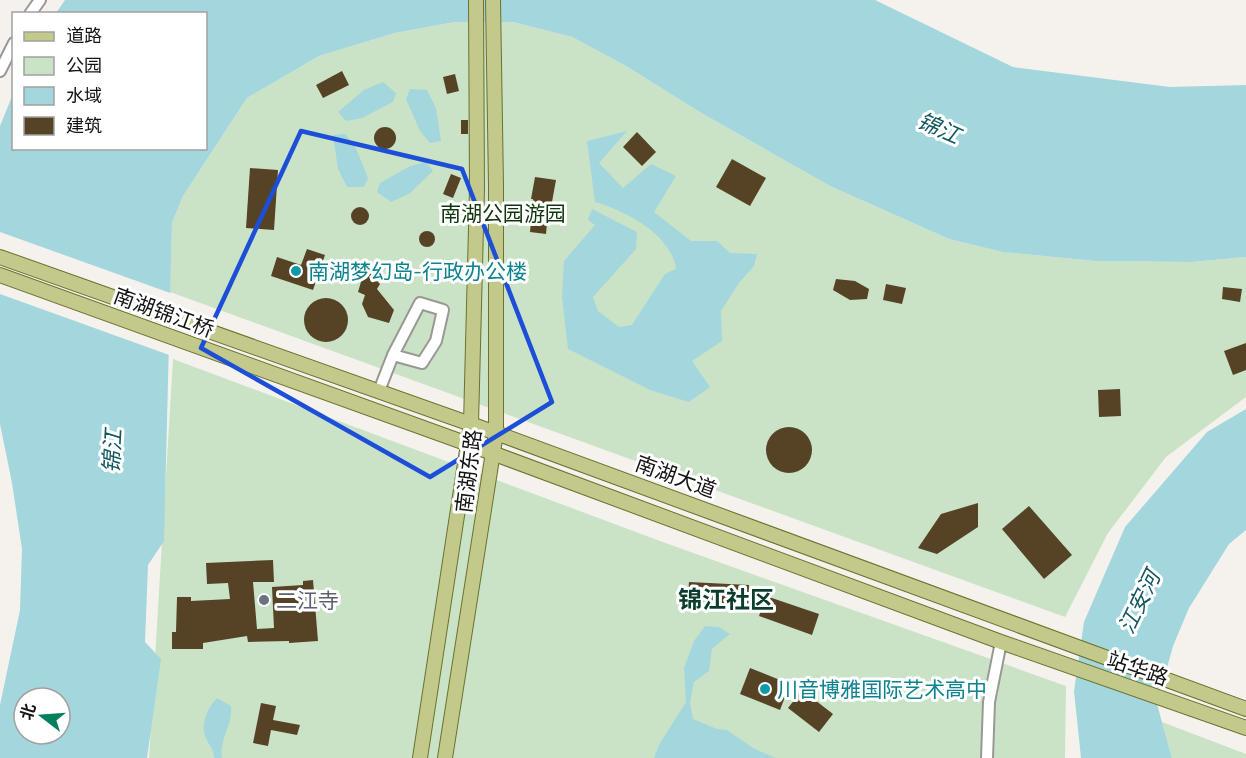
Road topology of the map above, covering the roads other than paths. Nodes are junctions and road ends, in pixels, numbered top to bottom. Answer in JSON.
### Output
{"nodes":[{"id":1,"x":476,"y":0,"type":"edge"},
{"id":2,"x":493,"y":0,"type":"edge"},
{"id":3,"x":12,"y":47,"type":"edge"},
{"id":4,"x":0,"y":71,"type":"edge"},
{"id":5,"x":0,"y":257,"type":"edge"},
{"id":6,"x":0,"y":275,"type":"edge"},
{"id":7,"x":393,"y":356,"type":"junction"},
{"id":8,"x":314,"y":367,"type":"joint"},
{"id":9,"x":313,"y":388,"type":"joint"},
{"id":10,"x":379,"y":391,"type":"junction"},
{"id":11,"x":471,"y":424,"type":"junction"},
{"id":12,"x":496,"y":433,"type":"junction"},
{"id":13,"x":468,"y":444,"type":"junction"},
{"id":14,"x":494,"y":453,"type":"junction"},
{"id":15,"x":1023,"y":627,"type":"joint"},
{"id":16,"x":1001,"y":642,"type":"junction"},
{"id":17,"x":1016,"y":647,"type":"joint"},
{"id":18,"x":1246,"y":709,"type":"edge"},
{"id":19,"x":1246,"y":728,"type":"edge"},
{"id":20,"x":420,"y":758,"type":"edge"},
{"id":21,"x":445,"y":758,"type":"edge"},
{"id":22,"x":987,"y":758,"type":"edge"}],
"edges":[{"from":1,"to":11,"type":"main road","name":"南湖东路"},
{"from":2,"to":12,"type":"main road","name":"南湖东路"},
{"from":3,"to":4,"type":"street"},
{"from":5,"to":8,"type":"main road","name":"南湖锦江桥"},
{"from":6,"to":9,"type":"main road","name":"南湖锦江桥"},
{"from":7,"to":7,"type":"street"},
{"from":7,"to":10,"type":"street"},
{"from":8,"to":10,"type":"main road","name":"南湖大道"},
{"from":9,"to":13,"type":"main road","name":"南湖大道"},
{"from":10,"to":11,"type":"main road","name":"南湖大道"},
{"from":11,"to":12,"type":"main road","name":"南湖大道"},
{"from":11,"to":13,"type":"main road","name":"南湖东路"},
{"from":12,"to":14,"type":"main road","name":"南湖东路"},
{"from":12,"to":15,"type":"main road","name":"南湖大道"},
{"from":13,"to":14,"type":"main road","name":"南湖大道"},
{"from":13,"to":20,"type":"main road","name":"南湖东路"},
{"from":14,"to":16,"type":"main road","name":"南湖大道"},
{"from":14,"to":21,"type":"main road","name":"南湖东路"},
{"from":15,"to":18,"type":"main road","name":"站华路"},
{"from":16,"to":17,"type":"main road","name":"南湖大道"},
{"from":16,"to":22,"type":"street"},
{"from":17,"to":19,"type":"main road","name":"站华路"}]}
